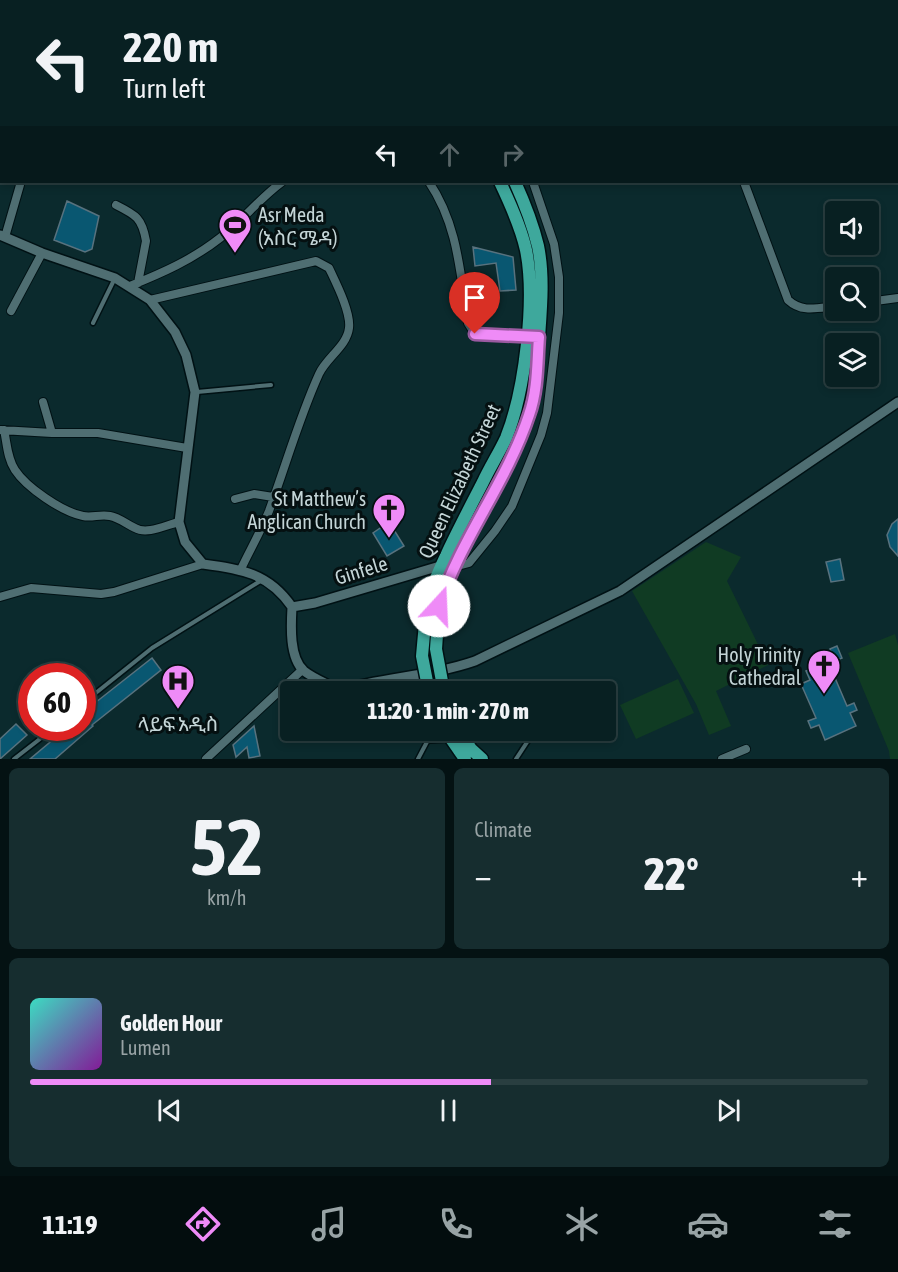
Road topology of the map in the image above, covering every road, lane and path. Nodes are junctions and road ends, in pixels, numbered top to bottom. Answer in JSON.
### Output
{"nodes":[{"id":1,"x":278,"y":183,"type":"edge"},
{"id":2,"x":430,"y":183,"type":"edge"},
{"id":3,"x":500,"y":183,"type":"edge"},
{"id":4,"x":515,"y":183,"type":"edge"},
{"id":5,"x":533,"y":183,"type":"edge"},
{"id":6,"x":744,"y":183,"type":"edge"},
{"id":7,"x":20,"y":185,"type":"dead end"},
{"id":8,"x":116,"y":205,"type":"dead end"},
{"id":9,"x":3,"y":236,"type":"edge"},
{"id":10,"x":42,"y":253,"type":"junction"},
{"id":11,"x":115,"y":278,"type":"junction"},
{"id":12,"x":134,"y":285,"type":"junction"},
{"id":13,"x":898,"y":298,"type":"edge"},
{"id":14,"x":150,"y":300,"type":"junction"},
{"id":15,"x":879,"y":301,"type":"edge"},
{"id":16,"x":825,"y":307,"type":"edge"},
{"id":17,"x":11,"y":311,"type":"dead end"},
{"id":18,"x":93,"y":323,"type":"dead end"},
{"id":19,"x":533,"y":337,"type":"junction"},
{"id":20,"x":271,"y":385,"type":"dead end"},
{"id":21,"x":195,"y":392,"type":"junction"},
{"id":22,"x":43,"y":402,"type":"dead end"},
{"id":23,"x":898,"y":402,"type":"edge"},
{"id":24,"x":2,"y":430,"type":"edge"},
{"id":25,"x":52,"y":433,"type":"junction"},
{"id":26,"x":187,"y":448,"type":"junction"},
{"id":27,"x":273,"y":497,"type":"junction"},
{"id":28,"x":235,"y":499,"type":"dead end"},
{"id":29,"x":179,"y":522,"type":"junction"},
{"id":30,"x":203,"y":564,"type":"junction"},
{"id":31,"x":440,"y":566,"type":"junction"},
{"id":32,"x":453,"y":567,"type":"junction"},
{"id":33,"x":242,"y":569,"type":"junction"},
{"id":34,"x":262,"y":579,"type":"junction"},
{"id":35,"x":0,"y":597,"type":"edge"},
{"id":36,"x":433,"y":603,"type":"junction"},
{"id":37,"x":292,"y":607,"type":"junction"},
{"id":38,"x":302,"y":670,"type":"junction"},
{"id":39,"x":322,"y":681,"type":"edge"},
{"id":40,"x":376,"y":681,"type":"edge"},
{"id":41,"x":427,"y":681,"type":"edge"},
{"id":42,"x":442,"y":681,"type":"edge"},
{"id":43,"x":96,"y":693,"type":"edge"},
{"id":44,"x":37,"y":741,"type":"edge"},
{"id":45,"x":427,"y":741,"type":"edge"},
{"id":46,"x":455,"y":741,"type":"edge"},
{"id":47,"x":461,"y":741,"type":"edge"},
{"id":48,"x":528,"y":741,"type":"edge"},
{"id":49,"x":746,"y":749,"type":"dead end"},
{"id":50,"x":14,"y":759,"type":"edge"},
{"id":51,"x":206,"y":759,"type":"edge"},
{"id":52,"x":418,"y":759,"type":"edge"},
{"id":53,"x":465,"y":759,"type":"edge"},
{"id":54,"x":482,"y":759,"type":"edge"},
{"id":55,"x":516,"y":759,"type":"edge"},
{"id":56,"x":722,"y":759,"type":"edge"}],
"edges":[{"from":1,"to":12,"type":"street"},
{"from":2,"to":19,"type":"street"},
{"from":3,"to":19,"type":"main road","name":"Queen Elizabeth Street"},
{"from":4,"to":19,"type":"main road","name":"Queen Elizabeth Street"},
{"from":5,"to":32,"type":"street"},
{"from":6,"to":16,"type":"street"},
{"from":7,"to":9,"type":"street"},
{"from":8,"to":12,"type":"street"},
{"from":9,"to":10,"type":"street"},
{"from":10,"to":11,"type":"street"},
{"from":10,"to":17,"type":"street"},
{"from":11,"to":12,"type":"street"},
{"from":11,"to":18,"type":"lane"},
{"from":12,"to":14,"type":"street"},
{"from":13,"to":15,"type":"street"},
{"from":14,"to":21,"type":"street"},
{"from":14,"to":27,"type":"street"},
{"from":19,"to":31,"type":"main road","name":"Queen Elizabeth Street"},
{"from":19,"to":32,"type":"main road","name":"Queen Elizabeth Street"},
{"from":20,"to":21,"type":"lane"},
{"from":21,"to":26,"type":"street"},
{"from":22,"to":25,"type":"street"},
{"from":23,"to":40,"type":"street"},
{"from":24,"to":25,"type":"street"},
{"from":24,"to":29,"type":"street"},
{"from":25,"to":26,"type":"street"},
{"from":26,"to":29,"type":"street"},
{"from":27,"to":28,"type":"street"},
{"from":27,"to":33,"type":"street"},
{"from":29,"to":30,"type":"street"},
{"from":30,"to":33,"type":"street"},
{"from":30,"to":35,"type":"street"},
{"from":31,"to":32,"type":"street"},
{"from":31,"to":36,"type":"main road","name":"Queen Elizabeth Street"},
{"from":31,"to":37,"type":"street","name":"Ginfele"},
{"from":32,"to":36,"type":"main road","name":"Queen Elizabeth Street"},
{"from":33,"to":34,"type":"street"},
{"from":34,"to":37,"type":"street"},
{"from":34,"to":43,"type":"lane"},
{"from":36,"to":41,"type":"main road","name":"Queen Elizabeth Street","bridge":true},
{"from":36,"to":42,"type":"main road","name":"Queen Elizabeth Street","bridge":true},
{"from":37,"to":38,"type":"street"},
{"from":38,"to":39,"type":"street"},
{"from":38,"to":51,"type":"street"},
{"from":44,"to":50,"type":"lane"},
{"from":45,"to":52,"type":"lane"},
{"from":46,"to":53,"type":"main road"},
{"from":47,"to":54,"type":"main road"},
{"from":48,"to":55,"type":"lane"},
{"from":49,"to":56,"type":"street"}]}
